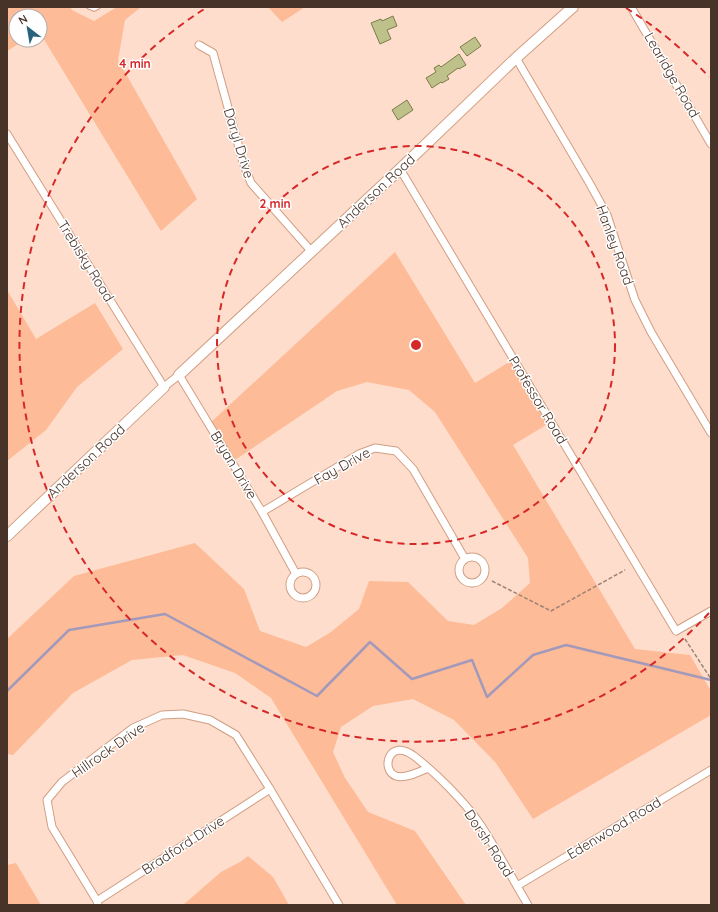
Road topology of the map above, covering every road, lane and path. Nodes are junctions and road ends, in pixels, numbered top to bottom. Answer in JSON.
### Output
{"nodes":[{"id":1,"x":89,"y":7,"type":"edge"},
{"id":2,"x":98,"y":7,"type":"edge"},
{"id":3,"x":573,"y":7,"type":"edge"},
{"id":4,"x":631,"y":7,"type":"edge"},
{"id":5,"x":200,"y":44,"type":"dead end"},
{"id":6,"x":516,"y":58,"type":"junction"},
{"id":7,"x":7,"y":134,"type":"edge"},
{"id":8,"x":711,"y":144,"type":"edge"},
{"id":9,"x":400,"y":169,"type":"junction"},
{"id":10,"x":312,"y":252,"type":"junction"},
{"id":11,"x":179,"y":375,"type":"junction"},
{"id":12,"x":164,"y":387,"type":"junction"},
{"id":13,"x":711,"y":433,"type":"edge"},
{"id":14,"x":262,"y":512,"type":"junction"},
{"id":15,"x":7,"y":536,"type":"edge"},
{"id":16,"x":465,"y":559,"type":"dead end"},
{"id":17,"x":625,"y":570,"type":"dead end"},
{"id":18,"x":296,"y":574,"type":"dead end"},
{"id":19,"x":492,"y":581,"type":"dead end"},
{"id":20,"x":711,"y":611,"type":"edge"},
{"id":21,"x":685,"y":639,"type":"dead end"},
{"id":22,"x":711,"y":679,"type":"edge"},
{"id":23,"x":428,"y":768,"type":"junction"},
{"id":24,"x":711,"y":770,"type":"edge"},
{"id":25,"x":270,"y":789,"type":"junction"},
{"id":26,"x":517,"y":886,"type":"junction"},
{"id":27,"x":98,"y":903,"type":"edge"},
{"id":28,"x":339,"y":905,"type":"edge"},
{"id":29,"x":528,"y":905,"type":"edge"}],
"edges":[{"from":1,"to":2,"type":"lane"},
{"from":3,"to":6,"type":"street","name":"Anderson Road"},
{"from":4,"to":8,"type":"street","name":"Learidge Road"},
{"from":5,"to":10,"type":"street","name":"Daryl Drive"},
{"from":6,"to":9,"type":"street","name":"Anderson Road"},
{"from":6,"to":13,"type":"street","name":"Hanley Road"},
{"from":7,"to":12,"type":"street","name":"Trebisky Road"},
{"from":9,"to":10,"type":"street","name":"Anderson Road"},
{"from":9,"to":20,"type":"street","name":"Professor Road"},
{"from":10,"to":11,"type":"street","name":"Anderson Road"},
{"from":11,"to":12,"type":"street"},
{"from":11,"to":14,"type":"street","name":"Bryan Drive"},
{"from":12,"to":15,"type":"street","name":"Anderson Road"},
{"from":14,"to":16,"type":"street","name":"Fay Drive"},
{"from":14,"to":18,"type":"street","name":"Bryan Drive"},
{"from":17,"to":19,"type":"path"},
{"from":21,"to":22,"type":"path"},
{"from":23,"to":23,"type":"street","name":"Dorsh Road"},
{"from":23,"to":26,"type":"street","name":"Dorsh Road"},
{"from":24,"to":26,"type":"street","name":"Edenwood Road"},
{"from":25,"to":27,"type":"street","name":"Bradford Drive"},
{"from":25,"to":27,"type":"street","name":"Hillrock Drive"},
{"from":25,"to":28,"type":"street","name":"Hillrock Drive"},
{"from":26,"to":29,"type":"street","name":"Dorsh Road"}]}
